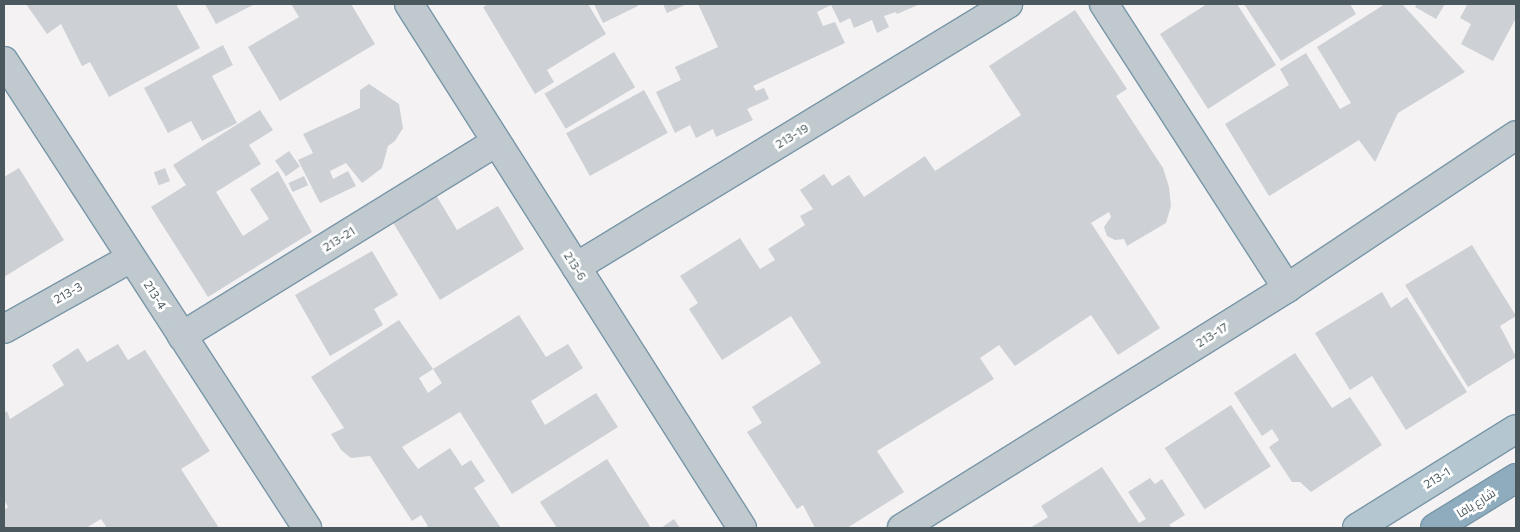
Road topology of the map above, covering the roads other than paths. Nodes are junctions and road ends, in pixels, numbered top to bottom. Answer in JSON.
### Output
{"nodes":[{"id":1,"x":409,"y":4,"type":"edge"},
{"id":2,"x":1008,"y":4,"type":"edge"},
{"id":3,"x":1104,"y":4,"type":"edge"},
{"id":4,"x":4,"y":61,"type":"edge"},
{"id":5,"x":1516,"y":135,"type":"edge"},
{"id":6,"x":496,"y":142,"type":"junction"},
{"id":7,"x":132,"y":258,"type":"junction"},
{"id":8,"x":576,"y":267,"type":"junction"},
{"id":9,"x":1287,"y":288,"type":"junction"},
{"id":10,"x":4,"y":328,"type":"edge"},
{"id":11,"x":182,"y":336,"type":"junction"},
{"id":12,"x":1516,"y":429,"type":"edge"},
{"id":13,"x":1516,"y":478,"type":"edge"},
{"id":14,"x":307,"y":528,"type":"edge"},
{"id":15,"x":742,"y":528,"type":"edge"},
{"id":16,"x":902,"y":528,"type":"edge"},
{"id":17,"x":1357,"y":528,"type":"edge"},
{"id":18,"x":1435,"y":528,"type":"edge"}],
"edges":[{"from":1,"to":6,"type":"street","name":"213-6"},
{"from":2,"to":8,"type":"street","name":"213-19"},
{"from":3,"to":9,"type":"street"},
{"from":4,"to":7,"type":"street","name":"213-4"},
{"from":5,"to":9,"type":"street","name":"213-17"},
{"from":6,"to":8,"type":"street","name":"213-6"},
{"from":6,"to":11,"type":"street","name":"213-21"},
{"from":7,"to":10,"type":"street","name":"213-3"},
{"from":7,"to":11,"type":"street","name":"213-4"},
{"from":8,"to":15,"type":"street","name":"213-6"},
{"from":9,"to":16,"type":"street","name":"213-17"},
{"from":11,"to":14,"type":"street","name":"213-4"},
{"from":12,"to":17,"type":"main road","name":"213-1"},
{"from":13,"to":18,"type":"highway","name":"شارع يافا"}]}
